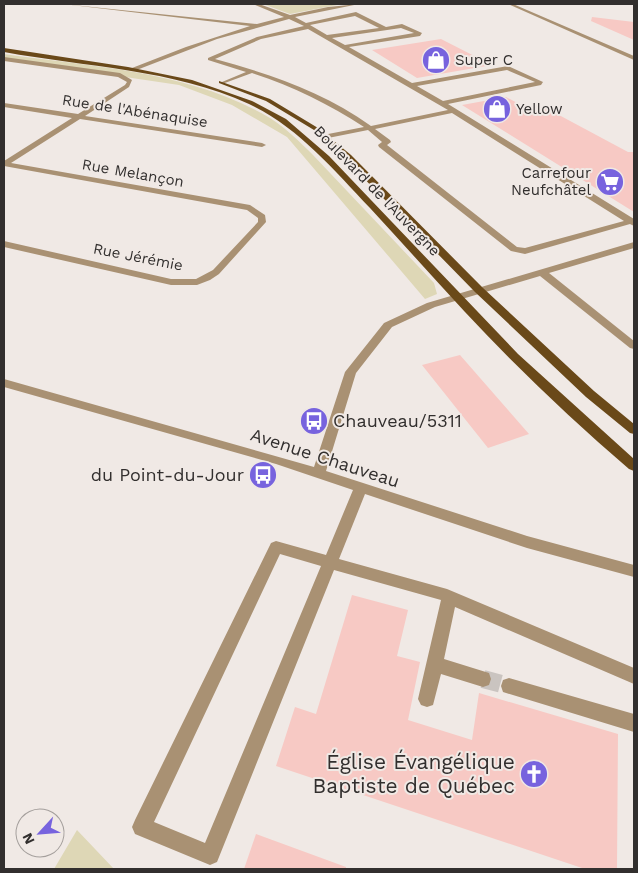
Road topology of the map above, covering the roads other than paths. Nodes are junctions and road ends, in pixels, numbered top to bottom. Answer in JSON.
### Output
{"nodes":[{"id":1,"x":65,"y":4,"type":"edge"},
{"id":2,"x":255,"y":4,"type":"edge"},
{"id":3,"x":357,"y":4,"type":"edge"},
{"id":4,"x":510,"y":4,"type":"edge"},
{"id":5,"x":291,"y":17,"type":"junction"},
{"id":6,"x":260,"y":26,"type":"junction"},
{"id":7,"x":307,"y":26,"type":"junction"},
{"id":8,"x":253,"y":28,"type":"junction"},
{"id":9,"x":384,"y":29,"type":"junction"},
{"id":10,"x":325,"y":37,"type":"junction"},
{"id":11,"x":401,"y":38,"type":"junction"},
{"id":12,"x":4,"y":45,"type":"edge"},
{"id":13,"x":342,"y":47,"type":"junction"},
{"id":14,"x":4,"y":50,"type":"edge"},
{"id":15,"x":107,"y":58,"type":"dead end"},
{"id":16,"x":634,"y":58,"type":"edge"},
{"id":17,"x":4,"y":59,"type":"edge"},
{"id":18,"x":158,"y":66,"type":"junction"},
{"id":19,"x":147,"y":67,"type":"junction"},
{"id":20,"x":252,"y":71,"type":"junction"},
{"id":21,"x":224,"y":83,"type":"junction"},
{"id":22,"x":410,"y":85,"type":"junction"},
{"id":23,"x":442,"y":103,"type":"junction"},
{"id":24,"x":4,"y":105,"type":"edge"},
{"id":25,"x":454,"y":110,"type":"junction"},
{"id":26,"x":78,"y":116,"type":"junction"},
{"id":27,"x":372,"y":128,"type":"junction"},
{"id":28,"x":326,"y":137,"type":"junction"},
{"id":29,"x":262,"y":145,"type":"dead end"},
{"id":30,"x":4,"y":164,"type":"edge"},
{"id":31,"x":258,"y":212,"type":"joint"},
{"id":32,"x":633,"y":222,"type":"edge"},
{"id":33,"x":4,"y":244,"type":"edge"},
{"id":34,"x":634,"y":245,"type":"edge"},
{"id":35,"x":542,"y":272,"type":"junction"},
{"id":36,"x":479,"y":290,"type":"junction"},
{"id":37,"x":457,"y":297,"type":"junction"},
{"id":38,"x":634,"y":346,"type":"edge"},
{"id":39,"x":4,"y":383,"type":"edge"},
{"id":40,"x":634,"y":430,"type":"edge"},
{"id":41,"x":634,"y":466,"type":"edge"},
{"id":42,"x":318,"y":474,"type":"junction"},
{"id":43,"x":360,"y":489,"type":"junction"},
{"id":44,"x":329,"y":562,"type":"junction"},
{"id":45,"x":634,"y":571,"type":"edge"},
{"id":46,"x":449,"y":597,"type":"junction"},
{"id":47,"x":434,"y":664,"type":"junction"},
{"id":48,"x":634,"y":676,"type":"edge"},
{"id":49,"x":483,"y":679,"type":"tunnel mouth"},
{"id":50,"x":509,"y":686,"type":"tunnel mouth"},
{"id":51,"x":427,"y":699,"type":"dead end"},
{"id":52,"x":634,"y":723,"type":"edge"}],
"edges":[{"from":1,"to":6,"type":"street"},
{"from":2,"to":5,"type":"street"},
{"from":3,"to":5,"type":"street"},
{"from":4,"to":16,"type":"street"},
{"from":5,"to":6,"type":"street"},
{"from":5,"to":7,"type":"street"},
{"from":6,"to":8,"type":"street"},
{"from":7,"to":9,"type":"street"},
{"from":7,"to":10,"type":"street"},
{"from":7,"to":20,"type":"street"},
{"from":8,"to":18,"type":"street"},
{"from":8,"to":19,"type":"street"},
{"from":9,"to":10,"type":"street"},
{"from":9,"to":11,"type":"street"},
{"from":9,"to":11,"type":"street"},
{"from":10,"to":13,"type":"street"},
{"from":11,"to":13,"type":"street"},
{"from":12,"to":15,"type":"main road"},
{"from":13,"to":22,"type":"street"},
{"from":14,"to":19,"type":"main road","name":"Boulevard de l'Auvergne"},
{"from":17,"to":26,"type":"street"},
{"from":18,"to":19,"type":"street"},
{"from":18,"to":21,"type":"main road","name":"Boulevard de l'Auvergne"},
{"from":19,"to":37,"type":"main road","name":"Boulevard de l'Auvergne"},
{"from":20,"to":21,"type":"street"},
{"from":20,"to":27,"type":"street"},
{"from":21,"to":28,"type":"main road","name":"Boulevard de l'Auvergne"},
{"from":22,"to":23,"type":"street"},
{"from":22,"to":23,"type":"street"},
{"from":23,"to":25,"type":"street"},
{"from":24,"to":26,"type":"street","name":"Rue de l'Abénaquise"},
{"from":25,"to":27,"type":"street"},
{"from":25,"to":32,"type":"street"},
{"from":26,"to":29,"type":"street","name":"Rue de l'Abénaquise"},
{"from":26,"to":30,"type":"street"},
{"from":27,"to":28,"type":"street"},
{"from":27,"to":32,"type":"street"},
{"from":28,"to":36,"type":"main road","name":"Boulevard de l'Auvergne"},
{"from":30,"to":31,"type":"street","name":"Rue Melançon"},
{"from":31,"to":33,"type":"street","name":"Rue Jérémie"},
{"from":34,"to":35,"type":"street"},
{"from":35,"to":36,"type":"street"},
{"from":35,"to":38,"type":"street"},
{"from":36,"to":37,"type":"street"},
{"from":36,"to":40,"type":"main road","name":"Boulevard de l'Auvergne"},
{"from":37,"to":41,"type":"main road","name":"Boulevard de l'Auvergne"},
{"from":37,"to":42,"type":"street"},
{"from":39,"to":42,"type":"street","name":"Avenue Chauveau"},
{"from":42,"to":43,"type":"street","name":"Avenue Chauveau"},
{"from":43,"to":44,"type":"street"},
{"from":43,"to":45,"type":"street","name":"Avenue Chauveau"},
{"from":44,"to":44,"type":"street"},
{"from":44,"to":46,"type":"street"},
{"from":46,"to":47,"type":"street"},
{"from":46,"to":48,"type":"street"},
{"from":47,"to":49,"type":"street"},
{"from":47,"to":51,"type":"street"},
{"from":50,"to":52,"type":"street"}]}
